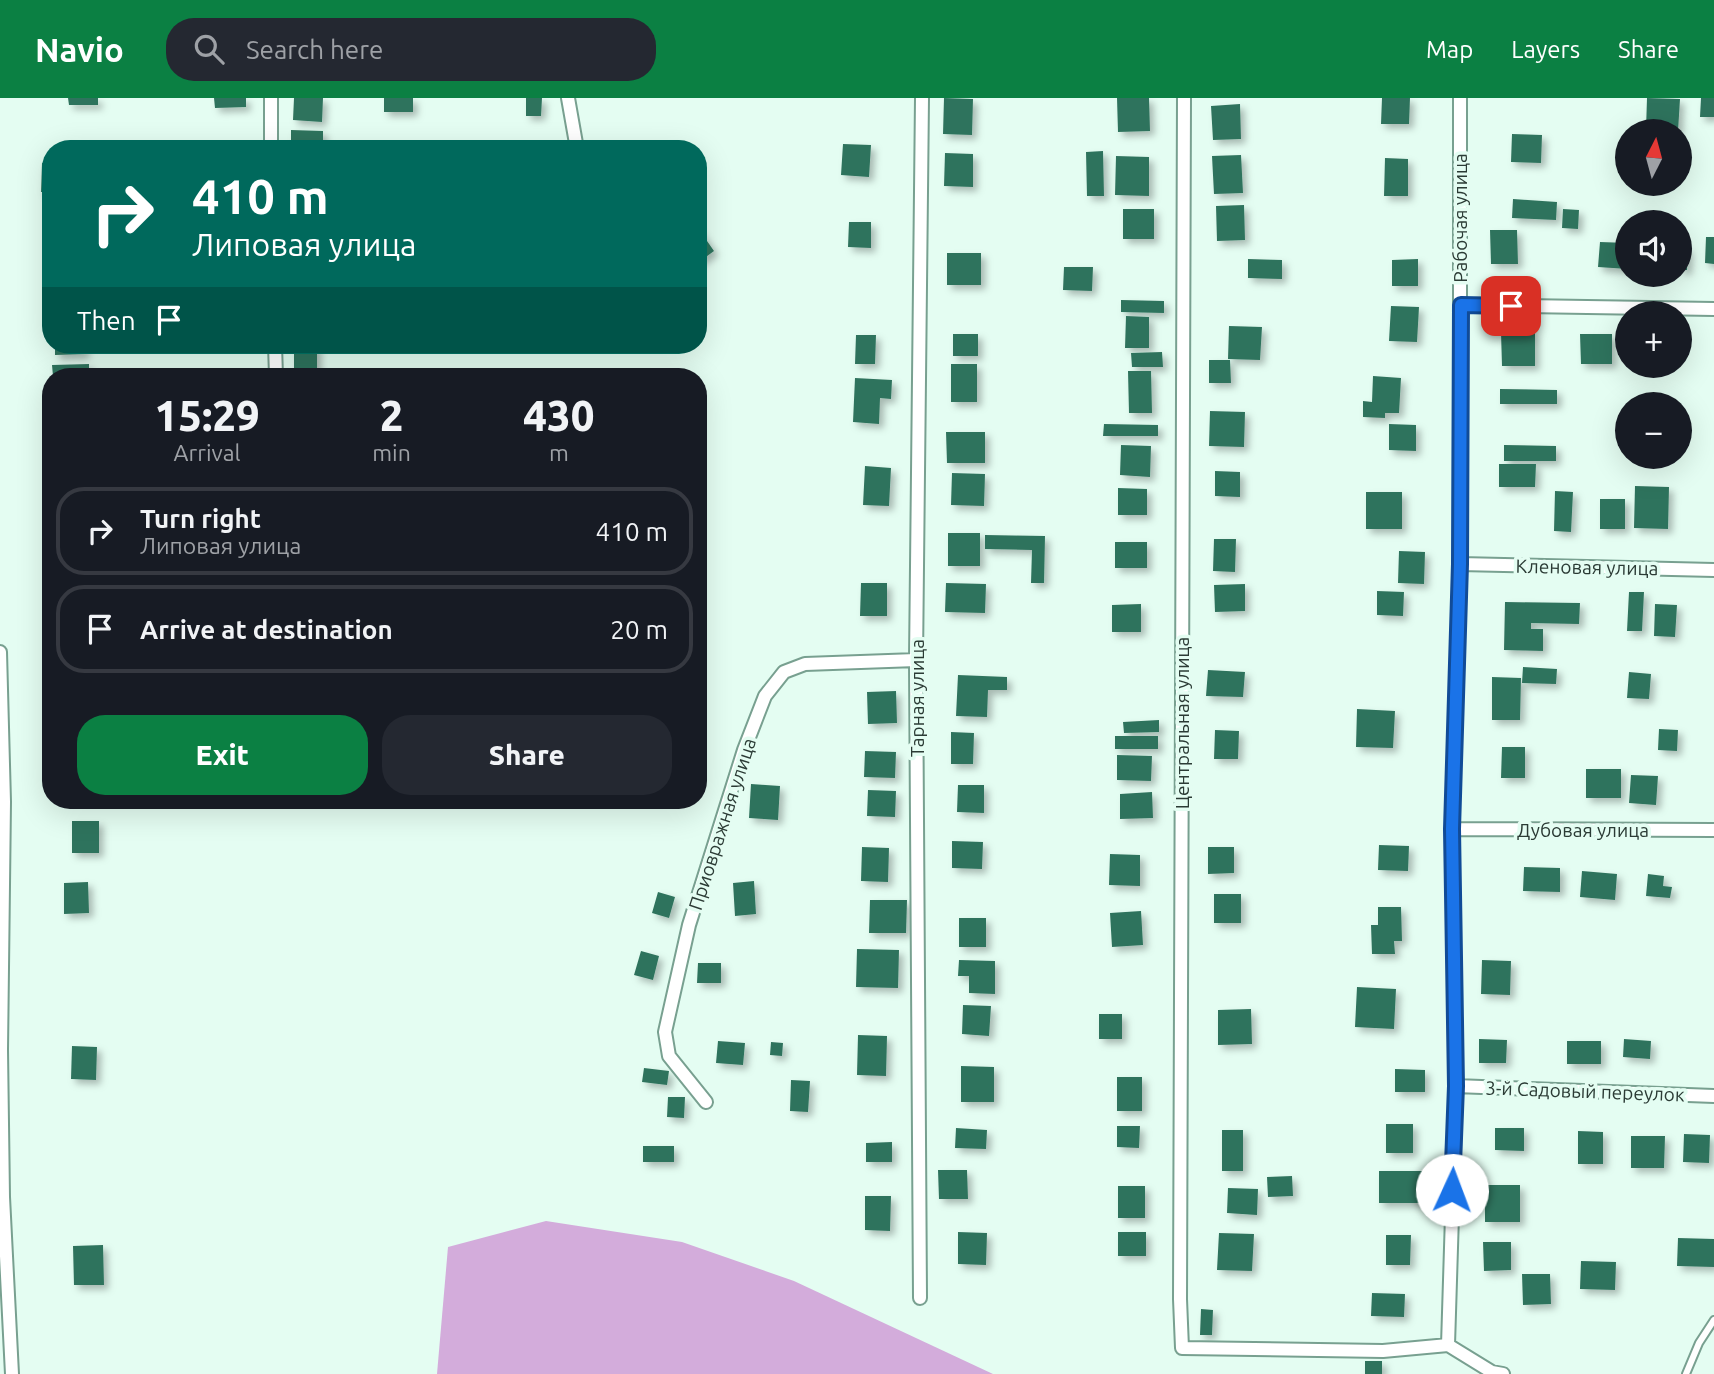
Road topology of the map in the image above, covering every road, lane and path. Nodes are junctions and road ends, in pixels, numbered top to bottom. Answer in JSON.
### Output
{"nodes":[{"id":1,"x":271,"y":98,"type":"edge"},
{"id":2,"x":568,"y":98,"type":"edge"},
{"id":3,"x":922,"y":98,"type":"edge"},
{"id":4,"x":1184,"y":98,"type":"edge"},
{"id":5,"x":1460,"y":98,"type":"edge"},
{"id":6,"x":271,"y":140,"type":"edge"},
{"id":7,"x":575,"y":140,"type":"edge"},
{"id":8,"x":1461,"y":305,"type":"junction"},
{"id":9,"x":1714,"y":309,"type":"edge"},
{"id":10,"x":1460,"y":564,"type":"junction"},
{"id":11,"x":1714,"y":570,"type":"edge"},
{"id":12,"x":0,"y":652,"type":"edge"},
{"id":13,"x":916,"y":660,"type":"junction"},
{"id":14,"x":2,"y":802,"type":"edge"},
{"id":15,"x":1452,"y":829,"type":"junction"},
{"id":16,"x":1714,"y":830,"type":"edge"},
{"id":17,"x":1,"y":1050,"type":"edge"},
{"id":18,"x":1456,"y":1086,"type":"junction"},
{"id":19,"x":1714,"y":1096,"type":"edge"},
{"id":20,"x":706,"y":1102,"type":"dead end"},
{"id":21,"x":2,"y":1197,"type":"edge"},
{"id":22,"x":920,"y":1298,"type":"dead end"},
{"id":23,"x":1714,"y":1321,"type":"edge"},
{"id":24,"x":1448,"y":1345,"type":"junction"},
{"id":25,"x":12,"y":1374,"type":"edge"},
{"id":26,"x":1503,"y":1374,"type":"edge"},
{"id":27,"x":1686,"y":1374,"type":"edge"}],
"edges":[{"from":1,"to":6,"type":"street"},
{"from":2,"to":7,"type":"street"},
{"from":3,"to":13,"type":"street","name":"Тарная улица"},
{"from":4,"to":24,"type":"street","name":"Центральная улица"},
{"from":5,"to":8,"type":"street","name":"Рабочая улица"},
{"from":8,"to":9,"type":"street"},
{"from":8,"to":10,"type":"street","name":"Рабочая улица"},
{"from":10,"to":11,"type":"street","name":"Кленовая улица"},
{"from":10,"to":15,"type":"street","name":"Рабочая улица"},
{"from":12,"to":14,"type":"street"},
{"from":13,"to":20,"type":"street","name":"Приовражная улица"},
{"from":13,"to":22,"type":"street","name":"Тарная улица"},
{"from":14,"to":17,"type":"street"},
{"from":15,"to":16,"type":"street","name":"Дубовая улица"},
{"from":15,"to":18,"type":"street","name":"Рабочая улица"},
{"from":17,"to":21,"type":"street"},
{"from":18,"to":19,"type":"street","name":"3-й Садовый переулок"},
{"from":18,"to":24,"type":"street","name":"Рабочая улица"},
{"from":21,"to":25,"type":"street"},
{"from":23,"to":27,"type":"lane"},
{"from":24,"to":26,"type":"street"}]}
